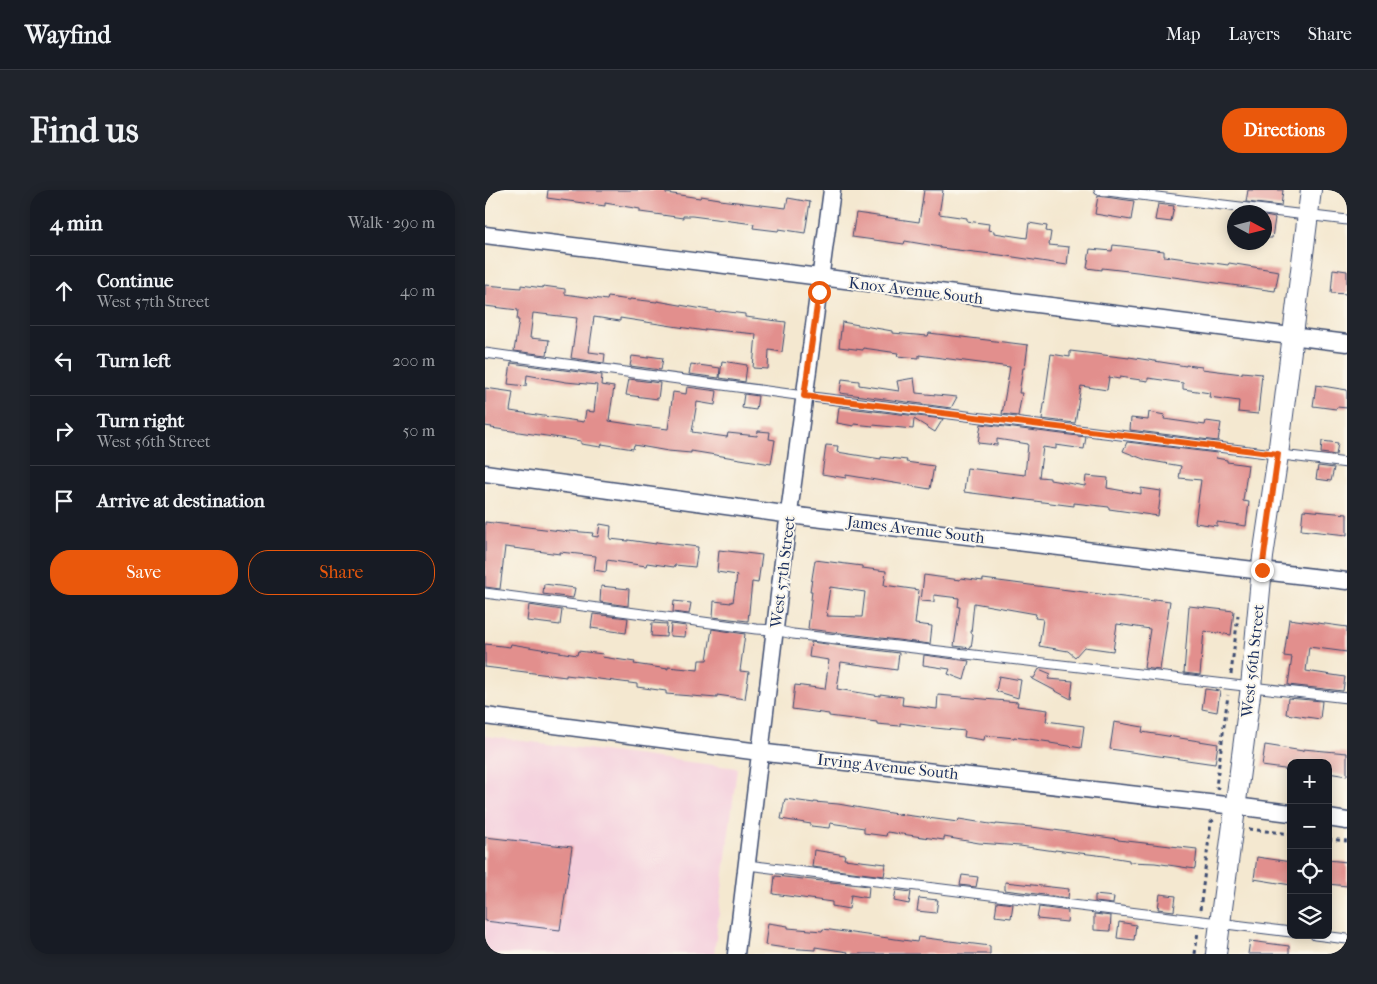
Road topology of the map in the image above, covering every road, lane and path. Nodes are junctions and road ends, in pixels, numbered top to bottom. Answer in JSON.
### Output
{"nodes":[{"id":1,"x":832,"y":190,"type":"edge"},
{"id":2,"x":1099,"y":190,"type":"edge"},
{"id":3,"x":1311,"y":190,"type":"edge"},
{"id":4,"x":1308,"y":216,"type":"junction"},
{"id":5,"x":1347,"y":220,"type":"edge"},
{"id":6,"x":485,"y":235,"type":"edge"},
{"id":7,"x":821,"y":278,"type":"junction"},
{"id":8,"x":1293,"y":337,"type":"junction"},
{"id":9,"x":1347,"y":343,"type":"edge"},
{"id":10,"x":485,"y":353,"type":"edge"},
{"id":11,"x":804,"y":396,"type":"junction"},
{"id":12,"x":1278,"y":454,"type":"junction"},
{"id":13,"x":1347,"y":463,"type":"edge"},
{"id":14,"x":485,"y":473,"type":"edge"},
{"id":15,"x":789,"y":514,"type":"junction"},
{"id":16,"x":1262,"y":570,"type":"junction"},
{"id":17,"x":1347,"y":581,"type":"edge"},
{"id":18,"x":485,"y":593,"type":"edge"},
{"id":19,"x":775,"y":630,"type":"junction"},
{"id":20,"x":1251,"y":687,"type":"junction"},
{"id":21,"x":1347,"y":698,"type":"edge"},
{"id":22,"x":485,"y":716,"type":"edge"},
{"id":23,"x":760,"y":752,"type":"junction"},
{"id":24,"x":1235,"y":806,"type":"junction"},
{"id":25,"x":1287,"y":813,"type":"edge"},
{"id":26,"x":1215,"y":819,"type":"dead end"},
{"id":27,"x":1332,"y":819,"type":"edge"},
{"id":28,"x":1347,"y":821,"type":"edge"},
{"id":29,"x":1247,"y":829,"type":"dead end"},
{"id":30,"x":1287,"y":834,"type":"edge"},
{"id":31,"x":1332,"y":839,"type":"edge"},
{"id":32,"x":1347,"y":841,"type":"edge"},
{"id":33,"x":747,"y":865,"type":"junction"},
{"id":34,"x":1199,"y":921,"type":"junction"},
{"id":35,"x":1219,"y":924,"type":"junction"},
{"id":36,"x":1287,"y":932,"type":"edge"},
{"id":37,"x":1332,"y":937,"type":"edge"},
{"id":38,"x":1347,"y":939,"type":"edge"},
{"id":39,"x":735,"y":954,"type":"edge"},
{"id":40,"x":1195,"y":954,"type":"edge"},
{"id":41,"x":1216,"y":954,"type":"edge"}],
"edges":[{"from":1,"to":7,"type":"street","name":"West 57th Street"},
{"from":2,"to":4,"type":"lane"},
{"from":3,"to":4,"type":"street","name":"West 56th Street"},
{"from":4,"to":5,"type":"lane"},
{"from":4,"to":8,"type":"street","name":"West 56th Street"},
{"from":6,"to":7,"type":"street","name":"Knox Avenue South"},
{"from":7,"to":8,"type":"street","name":"Knox Avenue South"},
{"from":7,"to":11,"type":"street","name":"West 57th Street"},
{"from":8,"to":9,"type":"street","name":"Knox Avenue South"},
{"from":8,"to":12,"type":"street","name":"West 56th Street"},
{"from":10,"to":11,"type":"lane"},
{"from":11,"to":12,"type":"lane"},
{"from":11,"to":15,"type":"street","name":"West 57th Street"},
{"from":12,"to":13,"type":"lane"},
{"from":12,"to":16,"type":"street","name":"West 56th Street"},
{"from":14,"to":15,"type":"street","name":"James Avenue South"},
{"from":15,"to":16,"type":"street","name":"James Avenue South"},
{"from":15,"to":19,"type":"street","name":"West 57th Street"},
{"from":16,"to":17,"type":"street","name":"James Avenue South"},
{"from":16,"to":20,"type":"street","name":"West 56th Street"},
{"from":18,"to":19,"type":"lane"},
{"from":19,"to":20,"type":"lane"},
{"from":19,"to":23,"type":"street","name":"West 57th Street"},
{"from":20,"to":21,"type":"lane"},
{"from":20,"to":24,"type":"street","name":"West 56th Street"},
{"from":22,"to":23,"type":"street","name":"Irving Avenue South"},
{"from":23,"to":24,"type":"street","name":"Irving Avenue South"},
{"from":23,"to":33,"type":"street","name":"West 57th Street"},
{"from":24,"to":25,"type":"street","name":"Irving Avenue South"},
{"from":24,"to":35,"type":"street","name":"West 56th Street"},
{"from":26,"to":34,"type":"path"},
{"from":27,"to":28,"type":"street"},
{"from":29,"to":30,"type":"path"},
{"from":31,"to":32,"type":"path"},
{"from":33,"to":34,"type":"lane"},
{"from":33,"to":39,"type":"street","name":"West 57th Street"},
{"from":34,"to":35,"type":"lane"},
{"from":34,"to":40,"type":"path"},
{"from":35,"to":36,"type":"lane"},
{"from":35,"to":41,"type":"street","name":"West 56th Street"},
{"from":37,"to":38,"type":"lane"}]}
